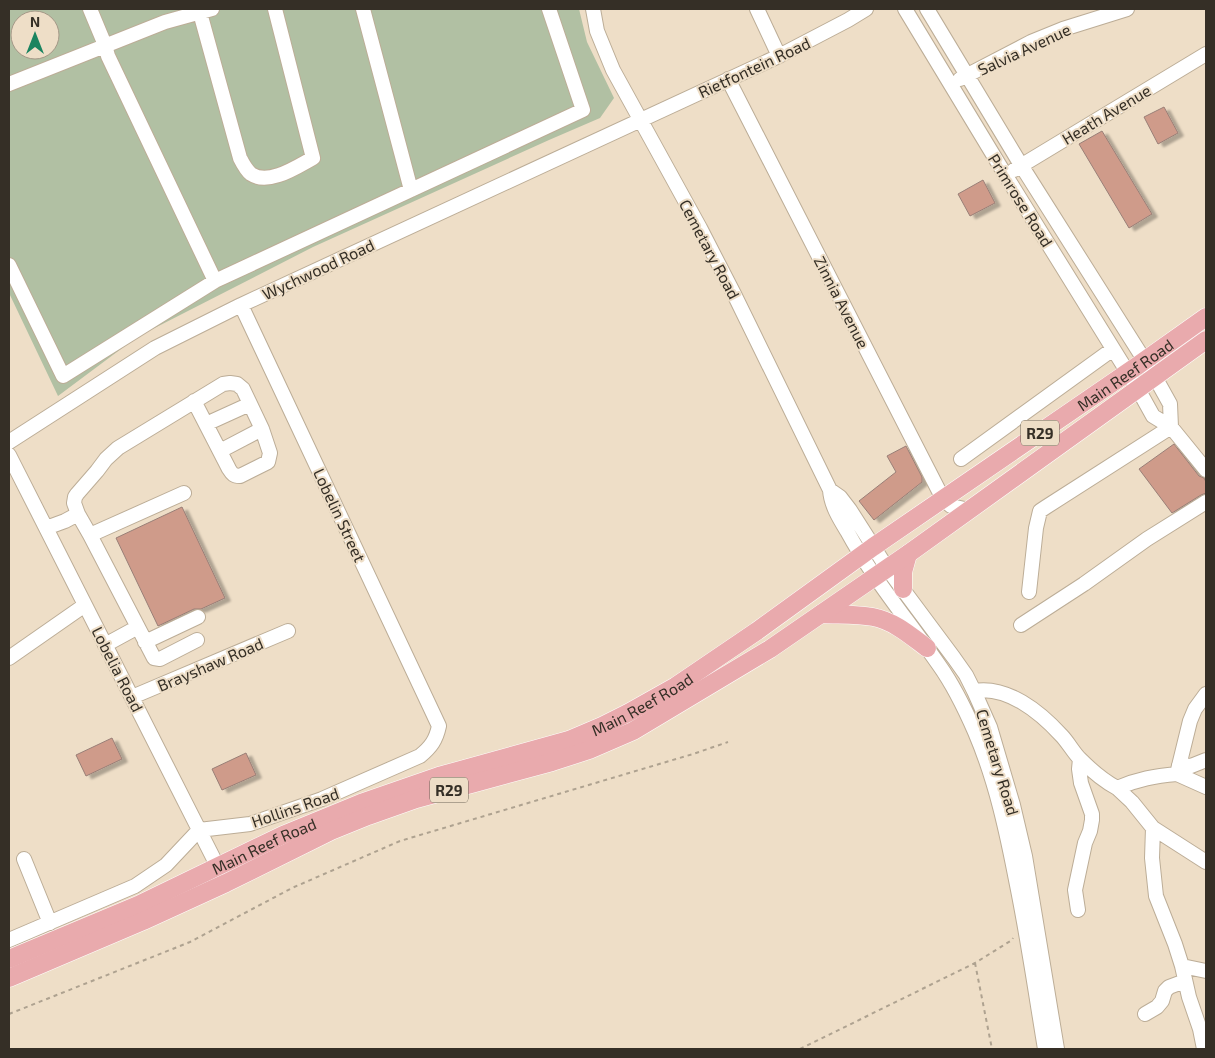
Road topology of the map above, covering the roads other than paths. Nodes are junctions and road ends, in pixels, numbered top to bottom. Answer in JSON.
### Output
{"nodes":[{"id":1,"x":90,"y":9,"type":"edge"},
{"id":2,"x":275,"y":9,"type":"edge"},
{"id":3,"x":363,"y":9,"type":"edge"},
{"id":4,"x":548,"y":9,"type":"edge"},
{"id":5,"x":593,"y":9,"type":"edge"},
{"id":6,"x":757,"y":9,"type":"edge"},
{"id":7,"x":866,"y":9,"type":"edge"},
{"id":8,"x":905,"y":9,"type":"edge"},
{"id":9,"x":927,"y":9,"type":"edge"},
{"id":10,"x":1127,"y":9,"type":"edge"},
{"id":11,"x":204,"y":10,"type":"edge"},
{"id":12,"x":106,"y":45,"type":"junction"},
{"id":13,"x":1206,"y":54,"type":"edge"},
{"id":14,"x":779,"y":56,"type":"junction"},
{"id":15,"x":967,"y":76,"type":"junction"},
{"id":16,"x":728,"y":79,"type":"junction"},
{"id":17,"x":9,"y":84,"type":"edge"},
{"id":18,"x":950,"y":84,"type":"junction"},
{"id":19,"x":640,"y":120,"type":"junction"},
{"id":20,"x":1021,"y":165,"type":"junction"},
{"id":21,"x":1006,"y":176,"type":"junction"},
{"id":22,"x":411,"y":190,"type":"junction"},
{"id":23,"x":9,"y":265,"type":"edge"},
{"id":24,"x":215,"y":281,"type":"junction"},
{"id":25,"x":241,"y":305,"type":"junction"},
{"id":26,"x":1206,"y":317,"type":"edge"},
{"id":27,"x":1118,"y":320,"type":"junction"},
{"id":28,"x":1101,"y":329,"type":"junction"},
{"id":29,"x":1206,"y":340,"type":"edge"},
{"id":30,"x":1114,"y":349,"type":"junction"},
{"id":31,"x":1145,"y":361,"type":"junction"},
{"id":32,"x":1128,"y":373,"type":"junction"},
{"id":33,"x":1155,"y":377,"type":"junction"},
{"id":34,"x":1138,"y":389,"type":"junction"},
{"id":35,"x":194,"y":401,"type":"junction"},
{"id":36,"x":250,"y":404,"type":"junction"},
{"id":37,"x":206,"y":424,"type":"junction"},
{"id":38,"x":1171,"y":427,"type":"junction"},
{"id":39,"x":262,"y":429,"type":"junction"},
{"id":40,"x":9,"y":442,"type":"edge"},
{"id":41,"x":220,"y":451,"type":"junction"},
{"id":42,"x":9,"y":455,"type":"edge"},
{"id":43,"x":961,"y":459,"type":"dead end"},
{"id":44,"x":1206,"y":470,"type":"edge"},
{"id":45,"x":184,"y":493,"type":"dead end"},
{"id":46,"x":943,"y":499,"type":"junction"},
{"id":47,"x":1206,"y":502,"type":"edge"},
{"id":48,"x":969,"y":510,"type":"junction"},
{"id":49,"x":78,"y":514,"type":"junction"},
{"id":50,"x":46,"y":528,"type":"junction"},
{"id":51,"x":90,"y":535,"type":"junction"},
{"id":52,"x":866,"y":551,"type":"junction"},
{"id":53,"x":908,"y":554,"type":"junction"},
{"id":54,"x":881,"y":572,"type":"junction"},
{"id":55,"x":903,"y":589,"type":"junction"},
{"id":56,"x":1029,"y":592,"type":"dead end"},
{"id":57,"x":85,"y":605,"type":"junction"},
{"id":58,"x":821,"y":614,"type":"junction"},
{"id":59,"x":776,"y":616,"type":"junction"},
{"id":60,"x":198,"y":618,"type":"dead end"},
{"id":61,"x":1021,"y":625,"type":"dead end"},
{"id":62,"x":138,"y":627,"type":"junction"},
{"id":63,"x":288,"y":632,"type":"dead end"},
{"id":64,"x":790,"y":636,"type":"junction"},
{"id":65,"x":197,"y":640,"type":"dead end"},
{"id":66,"x":145,"y":642,"type":"junction"},
{"id":67,"x":105,"y":645,"type":"junction"},
{"id":68,"x":927,"y":648,"type":"junction"},
{"id":69,"x":9,"y":658,"type":"edge"},
{"id":70,"x":974,"y":691,"type":"junction"},
{"id":71,"x":1206,"y":694,"type":"edge"},
{"id":72,"x":132,"y":697,"type":"junction"},
{"id":73,"x":439,"y":726,"type":"joint"},
{"id":74,"x":1080,"y":759,"type":"junction"},
{"id":75,"x":1206,"y":760,"type":"edge"},
{"id":76,"x":1178,"y":770,"type":"junction"},
{"id":77,"x":1206,"y":787,"type":"edge"},
{"id":78,"x":1117,"y":788,"type":"junction"},
{"id":79,"x":1152,"y":828,"type":"junction"},
{"id":80,"x":200,"y":830,"type":"junction"},
{"id":81,"x":24,"y":859,"type":"dead end"},
{"id":82,"x":1206,"y":862,"type":"edge"},
{"id":83,"x":218,"y":866,"type":"junction"},
{"id":84,"x":226,"y":883,"type":"junction"},
{"id":85,"x":1078,"y":910,"type":"dead end"},
{"id":86,"x":50,"y":922,"type":"junction"},
{"id":87,"x":9,"y":940,"type":"edge"},
{"id":88,"x":9,"y":959,"type":"edge"},
{"id":89,"x":1182,"y":966,"type":"junction"},
{"id":90,"x":1206,"y":971,"type":"edge"},
{"id":91,"x":9,"y":978,"type":"edge"},
{"id":92,"x":1185,"y":981,"type":"junction"},
{"id":93,"x":1144,"y":1014,"type":"dead end"},
{"id":94,"x":1203,"y":1029,"type":"edge"},
{"id":95,"x":1045,"y":1049,"type":"edge"},
{"id":96,"x":1057,"y":1049,"type":"edge"},
{"id":97,"x":1204,"y":1049,"type":"edge"}],
"edges":[{"from":1,"to":12,"type":"street"},
{"from":2,"to":11,"type":"street"},
{"from":3,"to":22,"type":"street"},
{"from":4,"to":22,"type":"street"},
{"from":5,"to":19,"type":"street","name":"Cemetary Road"},
{"from":6,"to":14,"type":"street"},
{"from":7,"to":14,"type":"street","name":"Rietfontein Road"},
{"from":8,"to":18,"type":"street","name":"Primrose Road"},
{"from":9,"to":15,"type":"street","name":"Primrose Road"},
{"from":10,"to":15,"type":"street","name":"Salvia Avenue"},
{"from":11,"to":12,"type":"street"},
{"from":12,"to":17,"type":"street"},
{"from":12,"to":24,"type":"street"},
{"from":13,"to":20,"type":"street","name":"Heath Avenue"},
{"from":14,"to":16,"type":"street","name":"Rietfontein Road"},
{"from":15,"to":18,"type":"street","name":"Salvia Avenue"},
{"from":15,"to":20,"type":"street","name":"Primrose Road"},
{"from":16,"to":19,"type":"street","name":"Rietfontein Road"},
{"from":16,"to":46,"type":"street","name":"Zinnia Avenue"},
{"from":18,"to":21,"type":"street","name":"Primrose Road"},
{"from":19,"to":25,"type":"street","name":"Wychwood Road"},
{"from":19,"to":52,"type":"street","name":"Cemetary Road"},
{"from":20,"to":21,"type":"street","name":"Heath Avenue"},
{"from":20,"to":27,"type":"street","name":"Primrose Road"},
{"from":21,"to":28,"type":"street","name":"Primrose Road"},
{"from":22,"to":24,"type":"street"},
{"from":23,"to":24,"type":"street"},
{"from":25,"to":40,"type":"street","name":"Wychwood Road"},
{"from":25,"to":73,"type":"street","name":"Lobelin Street"},
{"from":26,"to":31,"type":"main road","name":"Main Reef Road","number":"R29"},
{"from":27,"to":28,"type":"street"},
{"from":27,"to":31,"type":"street","name":"Primrose Road"},
{"from":28,"to":30,"type":"street","name":"Primrose Road"},
{"from":29,"to":33,"type":"main road","name":"Main Reef Road","number":"R29"},
{"from":30,"to":32,"type":"street","name":"Primrose Road"},
{"from":30,"to":43,"type":"street"},
{"from":31,"to":32,"type":"main road","name":"Main Reef Road","number":"R29"},
{"from":31,"to":33,"type":"street","name":"Primrose Road"},
{"from":32,"to":34,"type":"street","name":"Primrose Road"},
{"from":32,"to":46,"type":"main road","name":"Main Reef Road","number":"R29"},
{"from":33,"to":34,"type":"main road","name":"Main Reef Road","number":"R29"},
{"from":33,"to":38,"type":"street","name":"Primrose Road"},
{"from":34,"to":38,"type":"street","name":"Primrose Road"},
{"from":34,"to":48,"type":"main road","name":"Main Reef Road","number":"R29"},
{"from":35,"to":36,"type":"street"},
{"from":35,"to":37,"type":"street"},
{"from":35,"to":49,"type":"street"},
{"from":36,"to":37,"type":"street"},
{"from":36,"to":39,"type":"street"},
{"from":37,"to":41,"type":"street"},
{"from":38,"to":44,"type":"street","name":"Primrose Road"},
{"from":38,"to":56,"type":"street"},
{"from":39,"to":41,"type":"street"},
{"from":39,"to":41,"type":"street"},
{"from":42,"to":50,"type":"street","name":"Lobelia Road"},
{"from":45,"to":51,"type":"street"},
{"from":46,"to":48,"type":"street"},
{"from":46,"to":52,"type":"main road","name":"Main Reef Road","number":"R29"},
{"from":47,"to":61,"type":"street"},
{"from":48,"to":53,"type":"main road","name":"Main Reef Road","number":"R29"},
{"from":49,"to":50,"type":"street"},
{"from":49,"to":51,"type":"street"},
{"from":50,"to":57,"type":"street","name":"Lobelia Road"},
{"from":51,"to":62,"type":"street"},
{"from":52,"to":54,"type":"street","name":"Cemetary Road"},
{"from":52,"to":59,"type":"main road","name":"Main Reef Road","number":"R29"},
{"from":53,"to":54,"type":"main road","name":"Main Reef Road","number":"R29"},
{"from":53,"to":55,"type":"main road"},
{"from":54,"to":55,"type":"street","name":"Cemetary Road"},
{"from":54,"to":58,"type":"main road","name":"Main Reef Road","number":"R29"},
{"from":54,"to":68,"type":"street","name":"Cemetary Road"},
{"from":55,"to":70,"type":"street","name":"Cemetary Road"},
{"from":57,"to":67,"type":"street","name":"Lobelia Road"},
{"from":57,"to":69,"type":"street"},
{"from":58,"to":64,"type":"main road","name":"Main Reef Road","number":"R29"},
{"from":58,"to":68,"type":"main road"},
{"from":59,"to":64,"type":"main road"},
{"from":59,"to":83,"type":"main road","name":"Main Reef Road","number":"R29"},
{"from":60,"to":66,"type":"street"},
{"from":62,"to":66,"type":"street"},
{"from":62,"to":67,"type":"street"},
{"from":63,"to":72,"type":"street","name":"Brayshaw Road"},
{"from":64,"to":84,"type":"main road","name":"Main Reef Road","number":"R29"},
{"from":65,"to":66,"type":"street"},
{"from":67,"to":72,"type":"street","name":"Lobelia Road"},
{"from":68,"to":95,"type":"street","name":"Cemetary Road"},
{"from":70,"to":74,"type":"street"},
{"from":70,"to":96,"type":"street","name":"Cemetary Road"},
{"from":71,"to":76,"type":"street"},
{"from":72,"to":80,"type":"street","name":"Lobelia Road"},
{"from":73,"to":80,"type":"street","name":"Hollins Road"},
{"from":74,"to":78,"type":"street"},
{"from":74,"to":85,"type":"street"},
{"from":75,"to":76,"type":"street"},
{"from":76,"to":77,"type":"street"},
{"from":76,"to":78,"type":"street"},
{"from":78,"to":79,"type":"street"},
{"from":79,"to":82,"type":"street"},
{"from":79,"to":89,"type":"street"},
{"from":80,"to":83,"type":"street","name":"Lobelia Road"},
{"from":80,"to":86,"type":"street"},
{"from":81,"to":86,"type":"street"},
{"from":83,"to":84,"type":"street","name":"Lobelia Road"},
{"from":83,"to":88,"type":"main road","name":"Main Reef Road","number":"R29"},
{"from":84,"to":91,"type":"main road","name":"Main Reef Road","number":"R29"},
{"from":86,"to":87,"type":"street"},
{"from":89,"to":90,"type":"street"},
{"from":89,"to":92,"type":"street"},
{"from":92,"to":93,"type":"street"},
{"from":92,"to":94,"type":"street"},
{"from":94,"to":97,"type":"street"}]}
